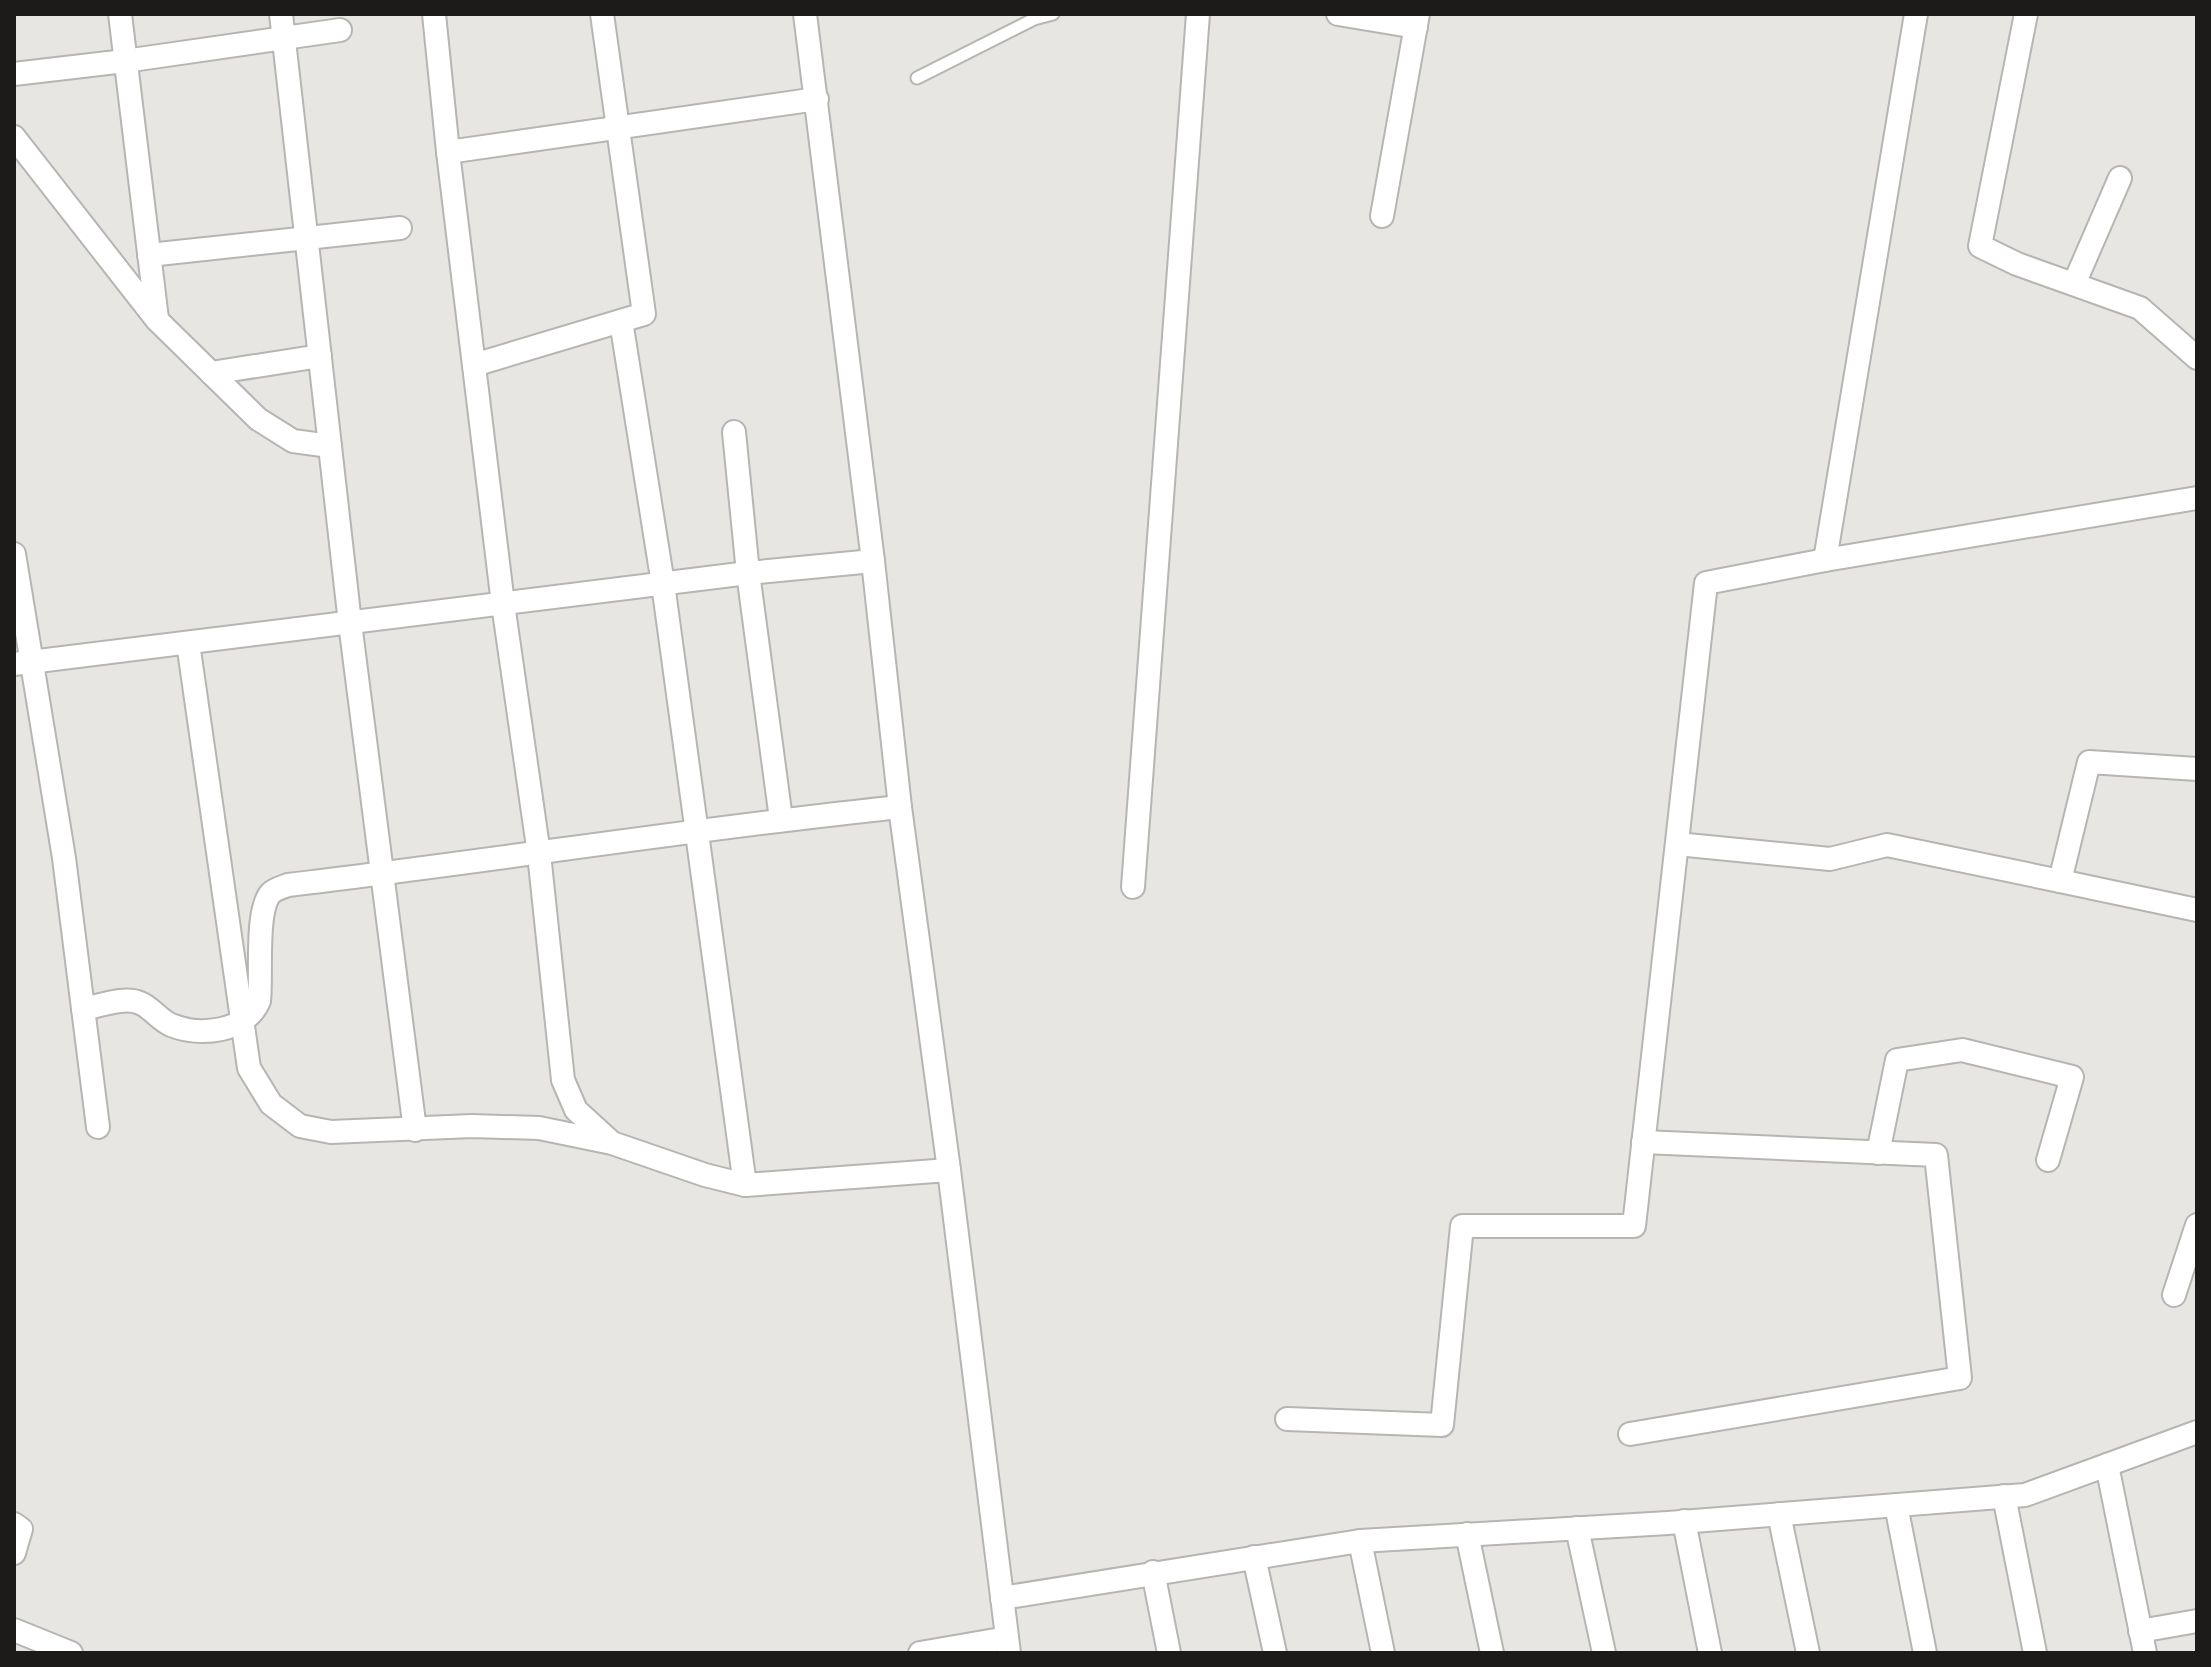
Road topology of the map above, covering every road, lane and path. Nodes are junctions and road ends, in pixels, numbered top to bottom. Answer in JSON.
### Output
{"nodes":[{"id":1,"x":120,"y":14,"type":"edge"},
{"id":2,"x":281,"y":14,"type":"edge"},
{"id":3,"x":434,"y":14,"type":"edge"},
{"id":4,"x":602,"y":14,"type":"edge"},
{"id":5,"x":805,"y":14,"type":"edge"},
{"id":6,"x":1053,"y":14,"type":"edge"},
{"id":7,"x":1198,"y":14,"type":"edge"},
{"id":8,"x":1338,"y":14,"type":"edge"},
{"id":9,"x":1916,"y":14,"type":"edge"},
{"id":10,"x":2026,"y":14,"type":"edge"},
{"id":11,"x":1417,"y":20,"type":"edge"},
{"id":12,"x":340,"y":30,"type":"dead end"},
{"id":13,"x":284,"y":39,"type":"junction"},
{"id":14,"x":125,"y":61,"type":"junction"},
{"id":15,"x":14,"y":74,"type":"edge"},
{"id":16,"x":917,"y":78,"type":"dead end"},
{"id":17,"x":817,"y":99,"type":"junction"},
{"id":18,"x":619,"y":129,"type":"junction"},
{"id":19,"x":14,"y":137,"type":"edge"},
{"id":20,"x":448,"y":152,"type":"junction"},
{"id":21,"x":2120,"y":178,"type":"dead end"},
{"id":22,"x":1382,"y":216,"type":"dead end"},
{"id":23,"x":400,"y":228,"type":"dead end"},
{"id":24,"x":307,"y":239,"type":"junction"},
{"id":25,"x":149,"y":255,"type":"junction"},
{"id":26,"x":2074,"y":284,"type":"junction"},
{"id":27,"x":157,"y":320,"type":"junction"},
{"id":28,"x":621,"y":321,"type":"junction"},
{"id":29,"x":320,"y":356,"type":"junction"},
{"id":30,"x":2197,"y":358,"type":"edge"},
{"id":31,"x":474,"y":365,"type":"junction"},
{"id":32,"x":211,"y":373,"type":"junction"},
{"id":33,"x":734,"y":432,"type":"dead end"},
{"id":34,"x":330,"y":446,"type":"junction"},
{"id":35,"x":2197,"y":498,"type":"edge"},
{"id":36,"x":14,"y":554,"type":"edge"},
{"id":37,"x":1825,"y":560,"type":"junction"},
{"id":38,"x":873,"y":561,"type":"junction"},
{"id":39,"x":748,"y":573,"type":"junction"},
{"id":40,"x":663,"y":584,"type":"junction"},
{"id":41,"x":503,"y":604,"type":"junction"},
{"id":42,"x":350,"y":623,"type":"junction"},
{"id":43,"x":188,"y":643,"type":"junction"},
{"id":44,"x":23,"y":663,"type":"edge"},
{"id":45,"x":2197,"y":769,"type":"edge"},
{"id":46,"x":900,"y":807,"type":"junction"},
{"id":47,"x":781,"y":819,"type":"junction"},
{"id":48,"x":696,"y":832,"type":"junction"},
{"id":49,"x":1677,"y":844,"type":"junction"},
{"id":50,"x":539,"y":854,"type":"junction"},
{"id":51,"x":383,"y":874,"type":"junction"},
{"id":52,"x":2060,"y":881,"type":"junction"},
{"id":53,"x":1133,"y":887,"type":"dead end"},
{"id":54,"x":2197,"y":910,"type":"edge"},
{"id":55,"x":83,"y":1009,"type":"junction"},
{"id":56,"x":243,"y":1023,"type":"junction"},
{"id":57,"x":98,"y":1127,"type":"dead end"},
{"id":58,"x":415,"y":1130,"type":"junction"},
{"id":59,"x":1643,"y":1142,"type":"junction"},
{"id":60,"x":612,"y":1143,"type":"junction"},
{"id":61,"x":1878,"y":1153,"type":"junction"},
{"id":62,"x":2048,"y":1160,"type":"dead end"},
{"id":63,"x":949,"y":1170,"type":"junction"},
{"id":64,"x":745,"y":1185,"type":"junction"},
{"id":65,"x":2197,"y":1225,"type":"edge"},
{"id":66,"x":2174,"y":1295,"type":"dead end"},
{"id":67,"x":1287,"y":1419,"type":"dead end"},
{"id":68,"x":2197,"y":1432,"type":"edge"},
{"id":69,"x":1630,"y":1434,"type":"dead end"},
{"id":70,"x":2107,"y":1465,"type":"junction"},
{"id":71,"x":2004,"y":1496,"type":"junction"},
{"id":72,"x":1896,"y":1505,"type":"junction"},
{"id":73,"x":1779,"y":1514,"type":"junction"},
{"id":74,"x":1684,"y":1521,"type":"junction"},
{"id":75,"x":14,"y":1524,"type":"edge"},
{"id":76,"x":1577,"y":1528,"type":"junction"},
{"id":77,"x":1467,"y":1534,"type":"junction"},
{"id":78,"x":1360,"y":1541,"type":"junction"},
{"id":79,"x":14,"y":1553,"type":"edge"},
{"id":80,"x":1254,"y":1557,"type":"junction"},
{"id":81,"x":1153,"y":1572,"type":"junction"},
{"id":82,"x":1002,"y":1598,"type":"junction"},
{"id":83,"x":2197,"y":1621,"type":"edge"},
{"id":84,"x":14,"y":1630,"type":"edge"},
{"id":85,"x":2143,"y":1642,"type":"edge"},
{"id":86,"x":1008,"y":1646,"type":"edge"},
{"id":87,"x":71,"y":1653,"type":"edge"},
{"id":88,"x":920,"y":1653,"type":"edge"},
{"id":89,"x":1169,"y":1653,"type":"edge"},
{"id":90,"x":1275,"y":1653,"type":"edge"},
{"id":91,"x":1383,"y":1653,"type":"edge"},
{"id":92,"x":1492,"y":1653,"type":"edge"},
{"id":93,"x":1604,"y":1653,"type":"edge"},
{"id":94,"x":1710,"y":1653,"type":"edge"},
{"id":95,"x":1808,"y":1653,"type":"edge"},
{"id":96,"x":1925,"y":1653,"type":"edge"},
{"id":97,"x":2035,"y":1653,"type":"edge"}],
"edges":[{"from":1,"to":14,"type":"street"},
{"from":2,"to":13,"type":"street"},
{"from":3,"to":20,"type":"street"},
{"from":4,"to":18,"type":"street"},
{"from":5,"to":17,"type":"street"},
{"from":6,"to":16,"type":"lane"},
{"from":7,"to":53,"type":"street"},
{"from":8,"to":11,"type":"street"},
{"from":9,"to":37,"type":"street"},
{"from":10,"to":26,"type":"street"},
{"from":11,"to":22,"type":"street"},
{"from":12,"to":13,"type":"street"},
{"from":13,"to":14,"type":"street"},
{"from":13,"to":24,"type":"street"},
{"from":14,"to":15,"type":"street"},
{"from":14,"to":25,"type":"street"},
{"from":17,"to":18,"type":"street"},
{"from":17,"to":38,"type":"street"},
{"from":18,"to":20,"type":"street"},
{"from":18,"to":28,"type":"street"},
{"from":19,"to":27,"type":"street"},
{"from":20,"to":31,"type":"street"},
{"from":21,"to":26,"type":"street"},
{"from":23,"to":24,"type":"street"},
{"from":24,"to":25,"type":"street"},
{"from":24,"to":29,"type":"street"},
{"from":25,"to":27,"type":"street"},
{"from":26,"to":30,"type":"street"},
{"from":27,"to":32,"type":"street"},
{"from":28,"to":31,"type":"street"},
{"from":28,"to":40,"type":"street"},
{"from":29,"to":32,"type":"street"},
{"from":29,"to":34,"type":"street"},
{"from":31,"to":41,"type":"street"},
{"from":32,"to":34,"type":"street"},
{"from":33,"to":39,"type":"street"},
{"from":34,"to":42,"type":"street"},
{"from":35,"to":37,"type":"street"},
{"from":36,"to":44,"type":"street"},
{"from":37,"to":49,"type":"street"},
{"from":38,"to":39,"type":"street"},
{"from":38,"to":46,"type":"street"},
{"from":39,"to":40,"type":"street"},
{"from":39,"to":47,"type":"street"},
{"from":40,"to":41,"type":"street"},
{"from":40,"to":48,"type":"street"},
{"from":41,"to":42,"type":"street"},
{"from":41,"to":50,"type":"street"},
{"from":42,"to":43,"type":"street"},
{"from":42,"to":51,"type":"street"},
{"from":43,"to":44,"type":"street"},
{"from":43,"to":56,"type":"street"},
{"from":44,"to":55,"type":"street"},
{"from":45,"to":52,"type":"street"},
{"from":46,"to":47,"type":"street"},
{"from":46,"to":63,"type":"street"},
{"from":47,"to":48,"type":"street"},
{"from":48,"to":50,"type":"street"},
{"from":48,"to":64,"type":"street"},
{"from":49,"to":52,"type":"street"},
{"from":49,"to":59,"type":"street"},
{"from":50,"to":51,"type":"street"},
{"from":50,"to":60,"type":"street"},
{"from":51,"to":56,"type":"street"},
{"from":51,"to":58,"type":"street"},
{"from":52,"to":54,"type":"street"},
{"from":55,"to":56,"type":"street"},
{"from":55,"to":57,"type":"street"},
{"from":56,"to":58,"type":"street"},
{"from":58,"to":60,"type":"street"},
{"from":59,"to":61,"type":"street"},
{"from":59,"to":67,"type":"street"},
{"from":60,"to":64,"type":"street"},
{"from":61,"to":62,"type":"street"},
{"from":61,"to":69,"type":"street"},
{"from":63,"to":64,"type":"street"},
{"from":63,"to":82,"type":"street"},
{"from":65,"to":66,"type":"street"},
{"from":68,"to":70,"type":"street"},
{"from":70,"to":71,"type":"street"},
{"from":70,"to":85,"type":"street"},
{"from":71,"to":72,"type":"street"},
{"from":71,"to":97,"type":"street"},
{"from":72,"to":73,"type":"street"},
{"from":72,"to":96,"type":"street"},
{"from":73,"to":74,"type":"street"},
{"from":73,"to":95,"type":"street"},
{"from":74,"to":76,"type":"street"},
{"from":74,"to":94,"type":"street"},
{"from":75,"to":79,"type":"street"},
{"from":76,"to":77,"type":"street"},
{"from":76,"to":93,"type":"street"},
{"from":77,"to":78,"type":"street"},
{"from":77,"to":92,"type":"street"},
{"from":78,"to":80,"type":"street"},
{"from":78,"to":91,"type":"street"},
{"from":80,"to":81,"type":"street"},
{"from":80,"to":90,"type":"street"},
{"from":81,"to":82,"type":"street"},
{"from":81,"to":89,"type":"street"},
{"from":82,"to":86,"type":"street"},
{"from":83,"to":85,"type":"street"},
{"from":84,"to":87,"type":"street"},
{"from":86,"to":88,"type":"street"}]}
